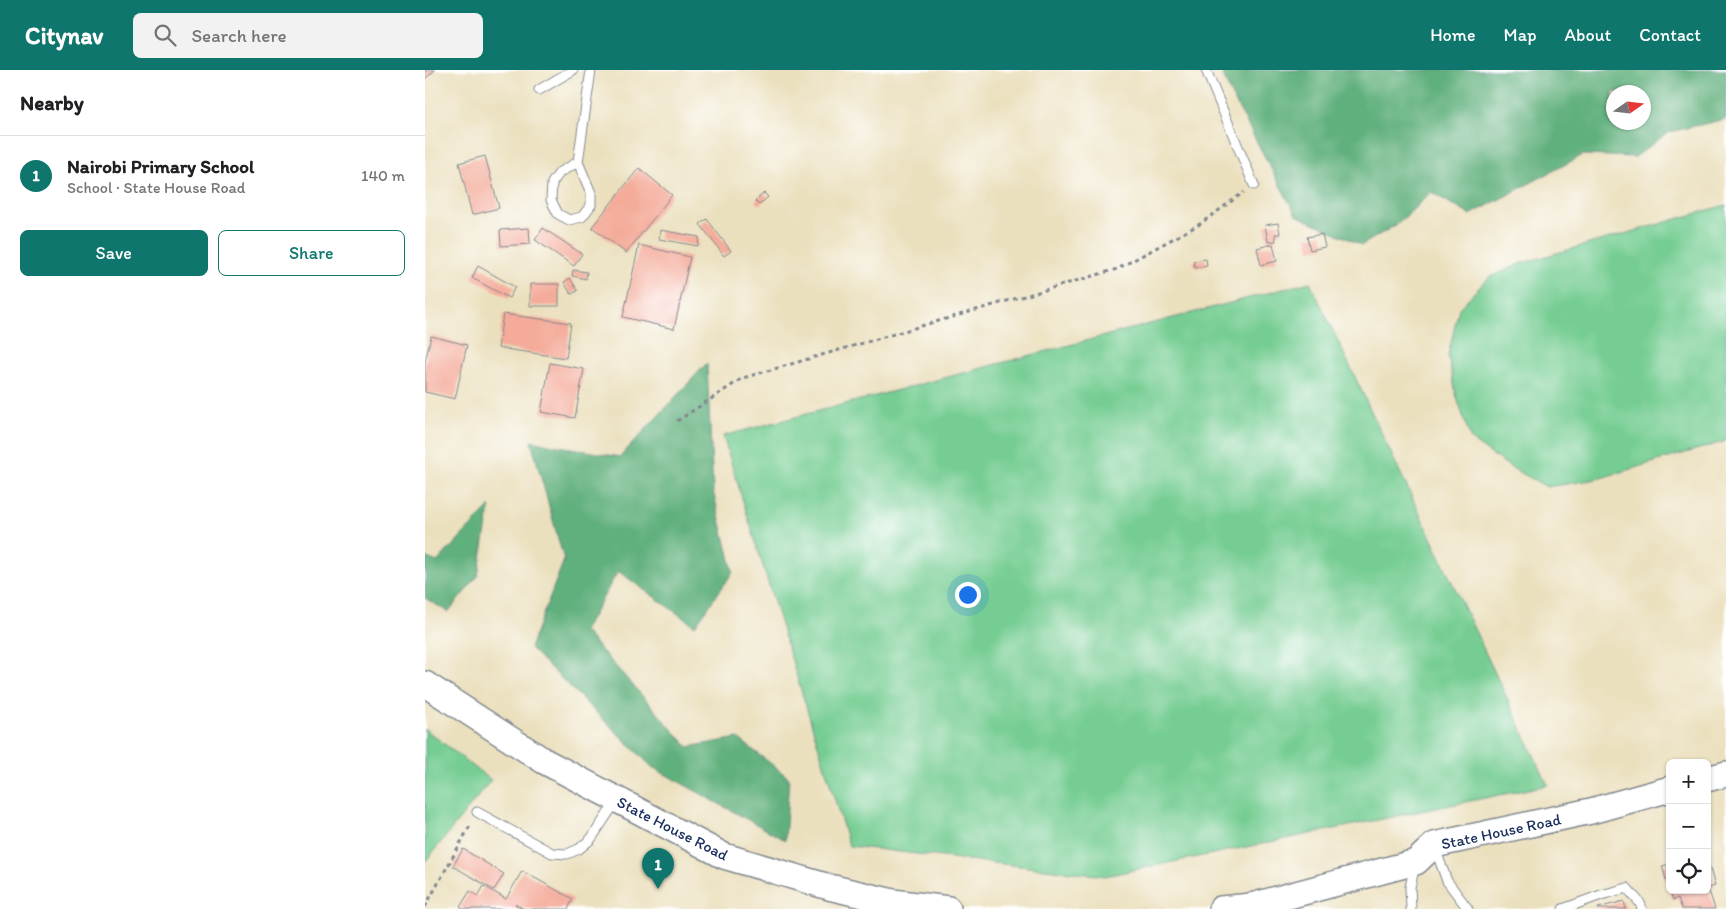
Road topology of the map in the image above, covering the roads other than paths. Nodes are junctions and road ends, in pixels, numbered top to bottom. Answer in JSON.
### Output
{"nodes":[{"id":1,"x":573,"y":70,"type":"edge"},
{"id":2,"x":591,"y":70,"type":"edge"},
{"id":3,"x":1206,"y":70,"type":"edge"},
{"id":4,"x":539,"y":90,"type":"dead end"},
{"id":5,"x":578,"y":162,"type":"junction"},
{"id":6,"x":1254,"y":185,"type":"road end"},
{"id":7,"x":425,"y":684,"type":"edge"},
{"id":8,"x":1726,"y":774,"type":"edge"},
{"id":9,"x":1711,"y":778,"type":"edge"},
{"id":10,"x":1666,"y":790,"type":"edge"},
{"id":11,"x":617,"y":800,"type":"junction"},
{"id":12,"x":477,"y":812,"type":"road end"},
{"id":13,"x":1425,"y":854,"type":"junction"},
{"id":14,"x":893,"y":906,"type":"edge"},
{"id":15,"x":948,"y":909,"type":"edge"},
{"id":16,"x":1221,"y":909,"type":"edge"},
{"id":17,"x":1411,"y":909,"type":"edge"},
{"id":18,"x":1468,"y":909,"type":"edge"},
{"id":19,"x":1563,"y":909,"type":"edge"},
{"id":20,"x":1642,"y":909,"type":"edge"}],
"edges":[{"from":1,"to":4,"type":"lane"},
{"from":2,"to":5,"type":"lane"},
{"from":3,"to":6,"type":"lane"},
{"from":5,"to":5,"type":"lane"},
{"from":7,"to":11,"type":"street","name":"State House Road"},
{"from":8,"to":9,"type":"street"},
{"from":10,"to":13,"type":"street","name":"State House Road"},
{"from":11,"to":12,"type":"lane"},
{"from":11,"to":14,"type":"street","name":"State House Road"},
{"from":13,"to":16,"type":"street","name":"State House Road"},
{"from":13,"to":17,"type":"lane"},
{"from":13,"to":18,"type":"lane"},
{"from":14,"to":15,"type":"street","name":"State House Road"},
{"from":19,"to":20,"type":"lane"}]}
